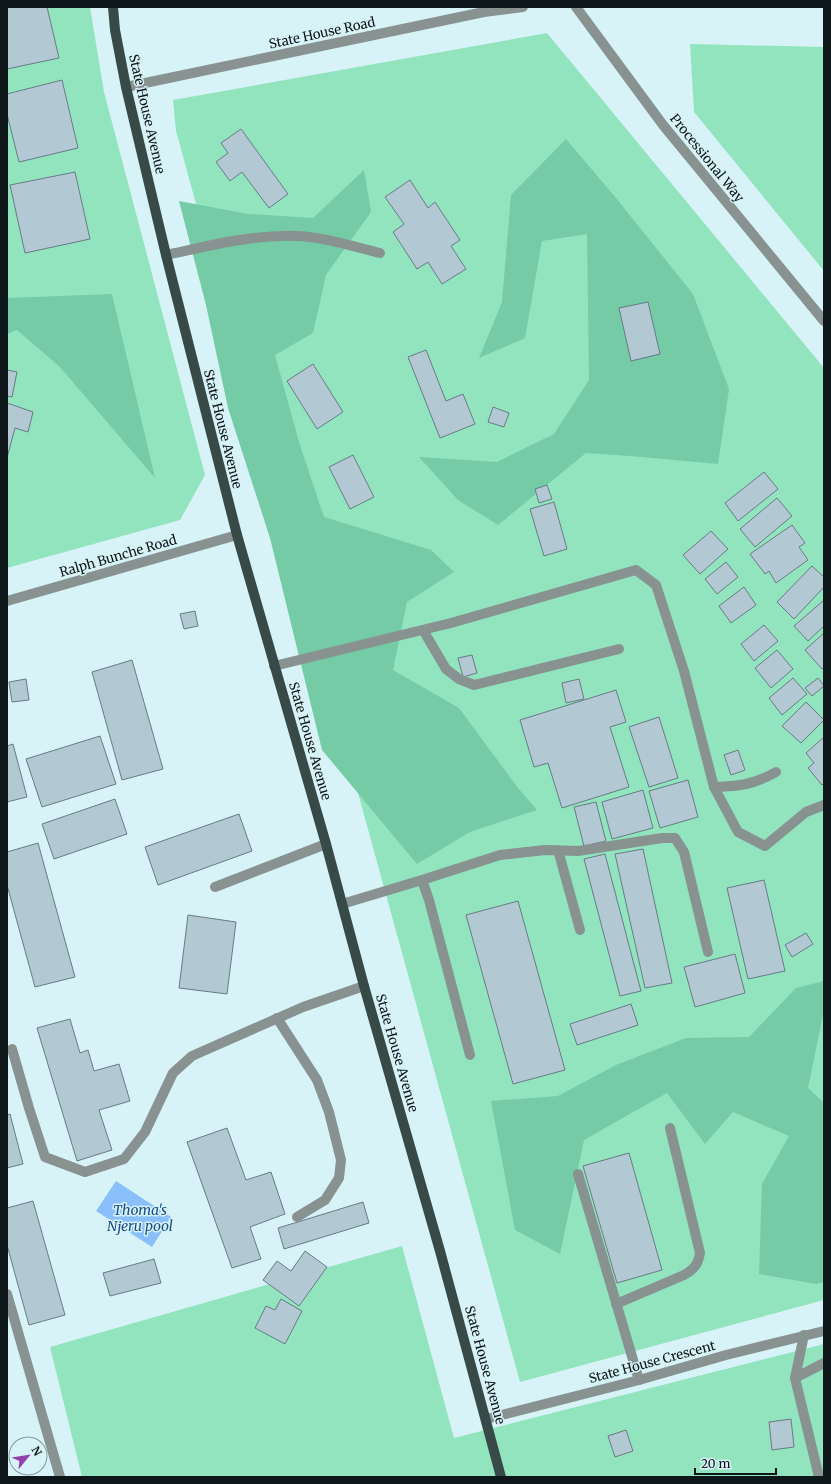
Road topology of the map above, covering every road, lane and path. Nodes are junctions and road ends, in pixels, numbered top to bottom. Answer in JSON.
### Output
{"nodes":[{"id":1,"x":113,"y":7,"type":"edge"},
{"id":2,"x":523,"y":7,"type":"edge"},
{"id":3,"x":576,"y":7,"type":"edge"},
{"id":4,"x":126,"y":87,"type":"junction"},
{"id":5,"x":380,"y":253,"type":"dead end"},
{"id":6,"x":166,"y":255,"type":"junction"},
{"id":7,"x":824,"y":321,"type":"edge"},
{"id":8,"x":236,"y":536,"type":"junction"},
{"id":9,"x":7,"y":601,"type":"edge"},
{"id":10,"x":423,"y":630,"type":"junction"},
{"id":11,"x":619,"y":650,"type":"dead end"},
{"id":12,"x":274,"y":666,"type":"junction"},
{"id":13,"x":776,"y":772,"type":"dead end"},
{"id":14,"x":714,"y":788,"type":"junction"},
{"id":15,"x":824,"y":805,"type":"edge"},
{"id":16,"x":326,"y":844,"type":"junction"},
{"id":17,"x":558,"y":850,"type":"junction"},
{"id":18,"x":422,"y":880,"type":"junction"},
{"id":19,"x":215,"y":887,"type":"dead end"},
{"id":20,"x":342,"y":904,"type":"junction"},
{"id":21,"x":580,"y":930,"type":"dead end"},
{"id":22,"x":708,"y":952,"type":"dead end"},
{"id":23,"x":364,"y":986,"type":"junction"},
{"id":24,"x":277,"y":1018,"type":"junction"},
{"id":25,"x":12,"y":1049,"type":"dead end"},
{"id":26,"x":470,"y":1055,"type":"dead end"},
{"id":27,"x":670,"y":1128,"type":"dead end"},
{"id":28,"x":578,"y":1174,"type":"dead end"},
{"id":29,"x":297,"y":1217,"type":"dead end"},
{"id":30,"x":7,"y":1294,"type":"edge"},
{"id":31,"x":616,"y":1304,"type":"junction"},
{"id":32,"x":824,"y":1331,"type":"edge"},
{"id":33,"x":804,"y":1336,"type":"junction"},
{"id":34,"x":824,"y":1363,"type":"edge"},
{"id":35,"x":795,"y":1378,"type":"junction"},
{"id":36,"x":639,"y":1380,"type":"junction"},
{"id":37,"x":486,"y":1418,"type":"junction"},
{"id":38,"x":60,"y":1477,"type":"edge"},
{"id":39,"x":501,"y":1477,"type":"edge"},
{"id":40,"x":818,"y":1477,"type":"edge"}],
"edges":[{"from":1,"to":4,"type":"main road","name":"State House Avenue"},
{"from":2,"to":4,"type":"street","name":"State House Road"},
{"from":3,"to":7,"type":"street","name":"Processional Way"},
{"from":4,"to":6,"type":"main road","name":"State House Avenue"},
{"from":5,"to":6,"type":"street"},
{"from":6,"to":8,"type":"main road","name":"State House Avenue"},
{"from":8,"to":9,"type":"street","name":"Ralph Bunche Road"},
{"from":8,"to":12,"type":"main road","name":"State House Avenue"},
{"from":10,"to":11,"type":"street"},
{"from":10,"to":12,"type":"street"},
{"from":10,"to":14,"type":"street"},
{"from":12,"to":16,"type":"main road","name":"State House Avenue"},
{"from":13,"to":14,"type":"street"},
{"from":14,"to":15,"type":"street"},
{"from":16,"to":19,"type":"street"},
{"from":16,"to":20,"type":"main road","name":"State House Avenue"},
{"from":17,"to":18,"type":"street"},
{"from":17,"to":21,"type":"street"},
{"from":17,"to":22,"type":"street"},
{"from":18,"to":20,"type":"street"},
{"from":18,"to":26,"type":"street"},
{"from":20,"to":23,"type":"main road","name":"State House Avenue"},
{"from":23,"to":24,"type":"street"},
{"from":23,"to":37,"type":"main road","name":"State House Avenue"},
{"from":24,"to":25,"type":"street"},
{"from":24,"to":29,"type":"street"},
{"from":27,"to":31,"type":"street"},
{"from":28,"to":31,"type":"street"},
{"from":30,"to":38,"type":"street"},
{"from":31,"to":36,"type":"street"},
{"from":32,"to":33,"type":"street","name":"State House Crescent"},
{"from":33,"to":35,"type":"street"},
{"from":33,"to":36,"type":"street","name":"State House Crescent"},
{"from":34,"to":35,"type":"street"},
{"from":35,"to":40,"type":"street"},
{"from":36,"to":37,"type":"street","name":"State House Crescent"},
{"from":37,"to":39,"type":"main road","name":"State House Avenue"}]}
